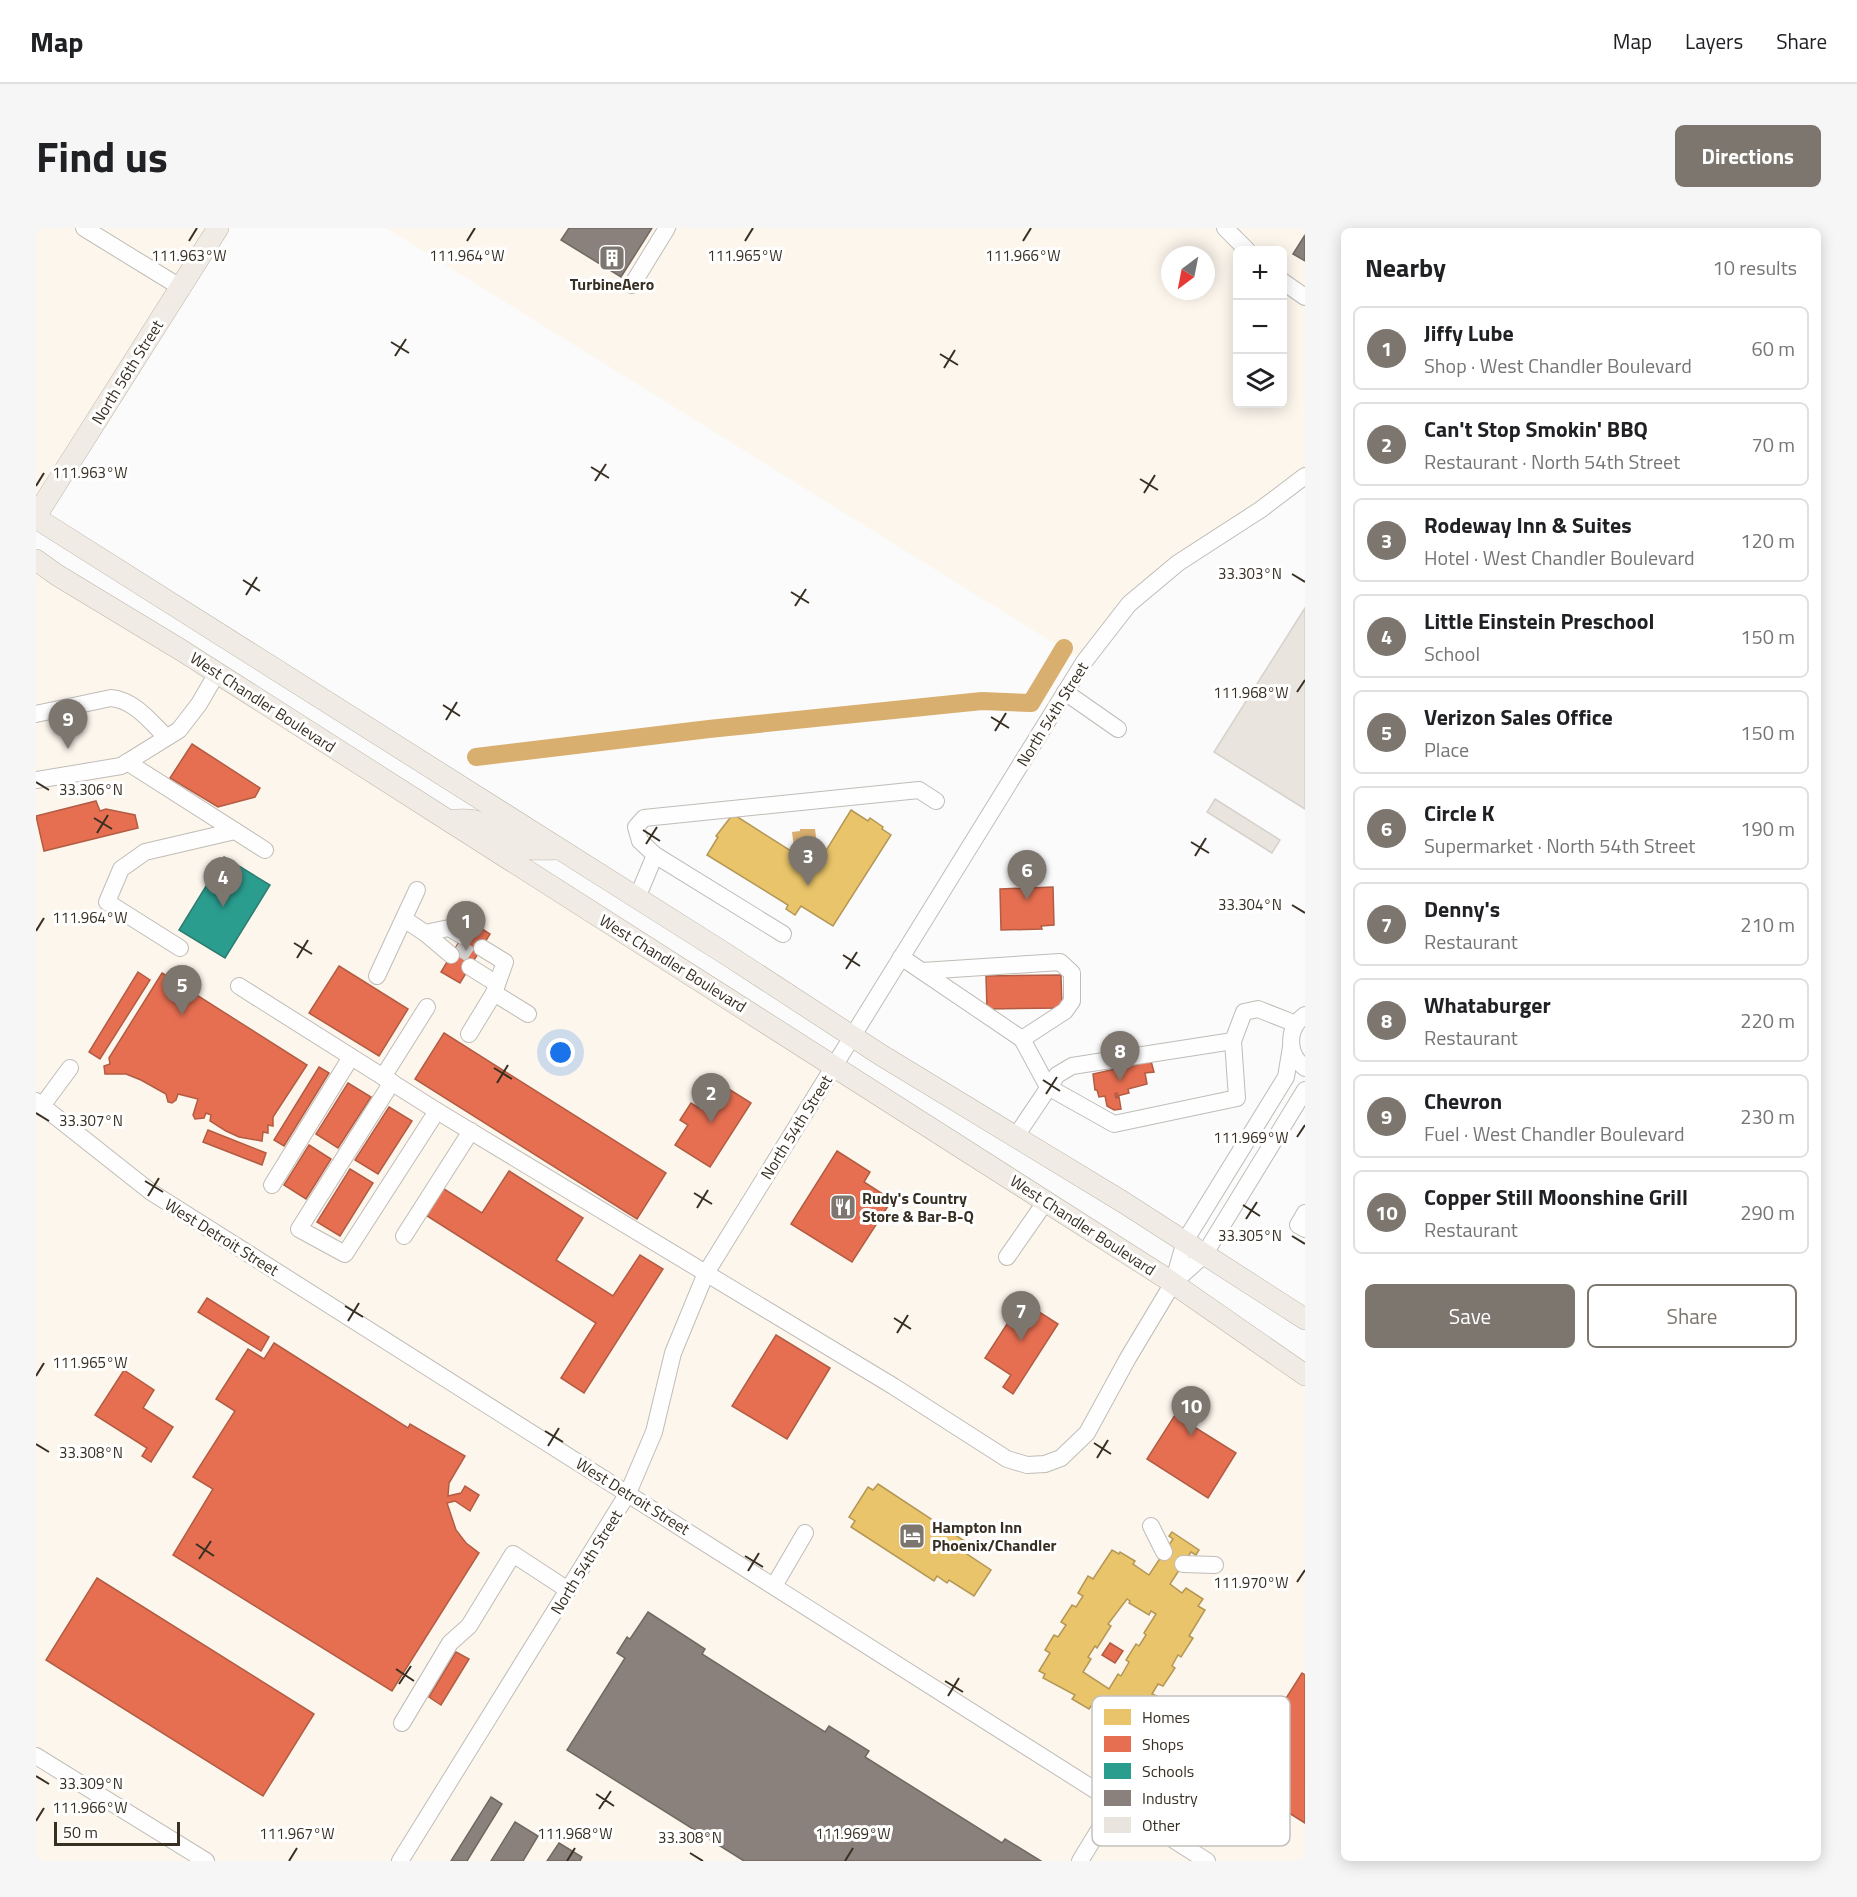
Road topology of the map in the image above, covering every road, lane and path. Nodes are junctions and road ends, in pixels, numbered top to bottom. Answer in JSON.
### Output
{"nodes":[{"id":1,"x":84,"y":228,"type":"edge"},
{"id":2,"x":218,"y":228,"type":"edge"},
{"id":3,"x":667,"y":228,"type":"edge"},
{"id":4,"x":1225,"y":228,"type":"edge"},
{"id":5,"x":1243,"y":246,"type":"edge"},
{"id":6,"x":1287,"y":284,"type":"edge"},
{"id":7,"x":632,"y":285,"type":"dead end"},
{"id":8,"x":180,"y":287,"type":"junction"},
{"id":9,"x":1305,"y":297,"type":"edge"},
{"id":10,"x":1305,"y":476,"type":"edge"},
{"id":11,"x":36,"y":517,"type":"edge"},
{"id":12,"x":36,"y":560,"type":"edge"},
{"id":13,"x":217,"y":673,"type":"junction"},
{"id":14,"x":1065,"y":692,"type":"junction"},
{"id":15,"x":36,"y":714,"type":"edge"},
{"id":16,"x":1118,"y":729,"type":"dead end"},
{"id":17,"x":166,"y":737,"type":"junction"},
{"id":18,"x":127,"y":762,"type":"junction"},
{"id":19,"x":36,"y":780,"type":"edge"},
{"id":20,"x":936,"y":801,"type":"dead end"},
{"id":21,"x":449,"y":821,"type":"junction"},
{"id":22,"x":235,"y":831,"type":"junction"},
{"id":23,"x":265,"y":850,"type":"dead end"},
{"id":24,"x":561,"y":850,"type":"junction"},
{"id":25,"x":655,"y":855,"type":"junction"},
{"id":26,"x":417,"y":890,"type":"dead end"},
{"id":27,"x":636,"y":898,"type":"junction"},
{"id":28,"x":404,"y":919,"type":"junction"},
{"id":29,"x":783,"y":934,"type":"dead end"},
{"id":30,"x":457,"y":946,"type":"tunnel mouth"},
{"id":31,"x":180,"y":948,"type":"dead end"},
{"id":32,"x":901,"y":957,"type":"junction"},
{"id":33,"x":922,"y":971,"type":"junction"},
{"id":34,"x":378,"y":976,"type":"dead end"},
{"id":35,"x":497,"y":984,"type":"junction"},
{"id":36,"x":239,"y":986,"type":"dead end"},
{"id":37,"x":426,"y":1007,"type":"dead end"},
{"id":38,"x":528,"y":1014,"type":"dead end"},
{"id":39,"x":1300,"y":1020,"type":"edge"},
{"id":40,"x":469,"y":1034,"type":"dead end"},
{"id":41,"x":852,"y":1036,"type":"junction"},
{"id":42,"x":1022,"y":1039,"type":"junction"},
{"id":43,"x":1233,"y":1041,"type":"junction"},
{"id":44,"x":1291,"y":1047,"type":"junction"},
{"id":45,"x":351,"y":1057,"type":"junction"},
{"id":46,"x":834,"y":1065,"type":"junction"},
{"id":47,"x":70,"y":1068,"type":"dead end"},
{"id":48,"x":1305,"y":1068,"type":"edge"},
{"id":49,"x":388,"y":1080,"type":"junction"},
{"id":50,"x":1048,"y":1087,"type":"junction"},
{"id":51,"x":1305,"y":1090,"type":"edge"},
{"id":52,"x":39,"y":1103,"type":"edge"},
{"id":53,"x":437,"y":1111,"type":"junction"},
{"id":54,"x":471,"y":1131,"type":"junction"},
{"id":55,"x":1016,"y":1136,"type":"junction"},
{"id":56,"x":272,"y":1185,"type":"dead end"},
{"id":57,"x":1046,"y":1202,"type":"junction"},
{"id":58,"x":404,"y":1236,"type":"dead end"},
{"id":59,"x":1185,"y":1241,"type":"junction"},
{"id":60,"x":1204,"y":1255,"type":"junction"},
{"id":61,"x":1007,"y":1257,"type":"dead end"},
{"id":62,"x":706,"y":1273,"type":"junction"},
{"id":63,"x":1173,"y":1283,"type":"junction"},
{"id":64,"x":1305,"y":1319,"type":"edge"},
{"id":65,"x":1305,"y":1375,"type":"edge"},
{"id":66,"x":628,"y":1493,"type":"junction"},
{"id":67,"x":1151,"y":1526,"type":"dead end"},
{"id":68,"x":805,"y":1533,"type":"dead end"},
{"id":69,"x":1164,"y":1552,"type":"dead end"},
{"id":70,"x":1183,"y":1564,"type":"dead end"},
{"id":71,"x":1215,"y":1565,"type":"dead end"},
{"id":72,"x":774,"y":1586,"type":"junction"},
{"id":73,"x":568,"y":1590,"type":"junction"},
{"id":74,"x":402,"y":1723,"type":"dead end"},
{"id":75,"x":36,"y":1756,"type":"edge"},
{"id":76,"x":1092,"y":1787,"type":"edge"},
{"id":77,"x":1092,"y":1841,"type":"edge"},
{"id":78,"x":1184,"y":1846,"type":"edge"},
{"id":79,"x":206,"y":1861,"type":"edge"},
{"id":80,"x":400,"y":1861,"type":"edge"},
{"id":81,"x":1080,"y":1861,"type":"edge"},
{"id":82,"x":1207,"y":1861,"type":"edge"}],
"edges":[{"from":1,"to":8,"type":"street"},
{"from":2,"to":8,"type":"main road","name":"North 56th Street"},
{"from":3,"to":7,"type":"street"},
{"from":4,"to":5,"type":"street"},
{"from":6,"to":9,"type":"street"},
{"from":8,"to":11,"type":"main road","name":"North 56th Street"},
{"from":10,"to":14,"type":"street","name":"North 54th Street"},
{"from":11,"to":24,"type":"main road","name":"West Chandler Boulevard"},
{"from":12,"to":13,"type":"main road","name":"West Chandler Boulevard"},
{"from":13,"to":17,"type":"street"},
{"from":13,"to":21,"type":"main road","name":"West Chandler Boulevard"},
{"from":14,"to":16,"type":"street"},
{"from":14,"to":32,"type":"street","name":"North 54th Street"},
{"from":15,"to":17,"type":"street"},
{"from":17,"to":18,"type":"street"},
{"from":18,"to":19,"type":"street"},
{"from":18,"to":22,"type":"street"},
{"from":20,"to":25,"type":"street"},
{"from":21,"to":24,"type":"main road"},
{"from":21,"to":46,"type":"main road","name":"West Chandler Boulevard"},
{"from":22,"to":23,"type":"street"},
{"from":22,"to":31,"type":"street"},
{"from":24,"to":27,"type":"main road","name":"West Chandler Boulevard"},
{"from":25,"to":27,"type":"street"},
{"from":25,"to":29,"type":"street"},
{"from":26,"to":28,"type":"street"},
{"from":27,"to":41,"type":"main road","name":"West Chandler Boulevard"},
{"from":28,"to":30,"type":"street"},
{"from":28,"to":34,"type":"street"},
{"from":32,"to":33,"type":"street"},
{"from":32,"to":41,"type":"street","name":"North 54th Street"},
{"from":33,"to":42,"type":"street"},
{"from":33,"to":42,"type":"street"},
{"from":35,"to":35,"type":"street"},
{"from":35,"to":38,"type":"street"},
{"from":35,"to":40,"type":"street"},
{"from":36,"to":45,"type":"street"},
{"from":37,"to":49,"type":"street"},
{"from":39,"to":43,"type":"street"},
{"from":39,"to":44,"type":"street"},
{"from":41,"to":46,"type":"street","name":"North 54th Street"},
{"from":41,"to":55,"type":"main road","name":"West Chandler Boulevard"},
{"from":42,"to":50,"type":"street"},
{"from":43,"to":50,"type":"street"},
{"from":43,"to":50,"type":"street"},
{"from":44,"to":48,"type":"street"},
{"from":44,"to":59,"type":"street"},
{"from":45,"to":49,"type":"street"},
{"from":45,"to":56,"type":"street"},
{"from":46,"to":57,"type":"main road","name":"West Chandler Boulevard"},
{"from":46,"to":62,"type":"street","name":"North 54th Street"},
{"from":47,"to":52,"type":"street"},
{"from":49,"to":53,"type":"street"},
{"from":49,"to":53,"type":"street"},
{"from":50,"to":55,"type":"street"},
{"from":51,"to":60,"type":"street"},
{"from":52,"to":66,"type":"street","name":"West Detroit Street"},
{"from":53,"to":54,"type":"street"},
{"from":54,"to":58,"type":"street"},
{"from":54,"to":62,"type":"street"},
{"from":55,"to":59,"type":"main road","name":"West Chandler Boulevard"},
{"from":57,"to":61,"type":"street"},
{"from":57,"to":63,"type":"main road","name":"West Chandler Boulevard"},
{"from":59,"to":60,"type":"main road","name":"West Chandler Boulevard"},
{"from":59,"to":63,"type":"street"},
{"from":60,"to":63,"type":"street"},
{"from":60,"to":64,"type":"main road","name":"West Chandler Boulevard"},
{"from":62,"to":63,"type":"street"},
{"from":62,"to":66,"type":"street","name":"North 54th Street"},
{"from":63,"to":65,"type":"main road","name":"West Chandler Boulevard"},
{"from":66,"to":72,"type":"street","name":"West Detroit Street"},
{"from":66,"to":73,"type":"street","name":"North 54th Street"},
{"from":67,"to":69,"type":"street"},
{"from":68,"to":72,"type":"street"},
{"from":70,"to":71,"type":"street"},
{"from":72,"to":76,"type":"street","name":"West Detroit Street"},
{"from":73,"to":74,"type":"street"},
{"from":73,"to":80,"type":"street","name":"North 54th Street"},
{"from":75,"to":79,"type":"street"},
{"from":77,"to":81,"type":"street"},
{"from":78,"to":82,"type":"street","name":"West Detroit Street"}]}
